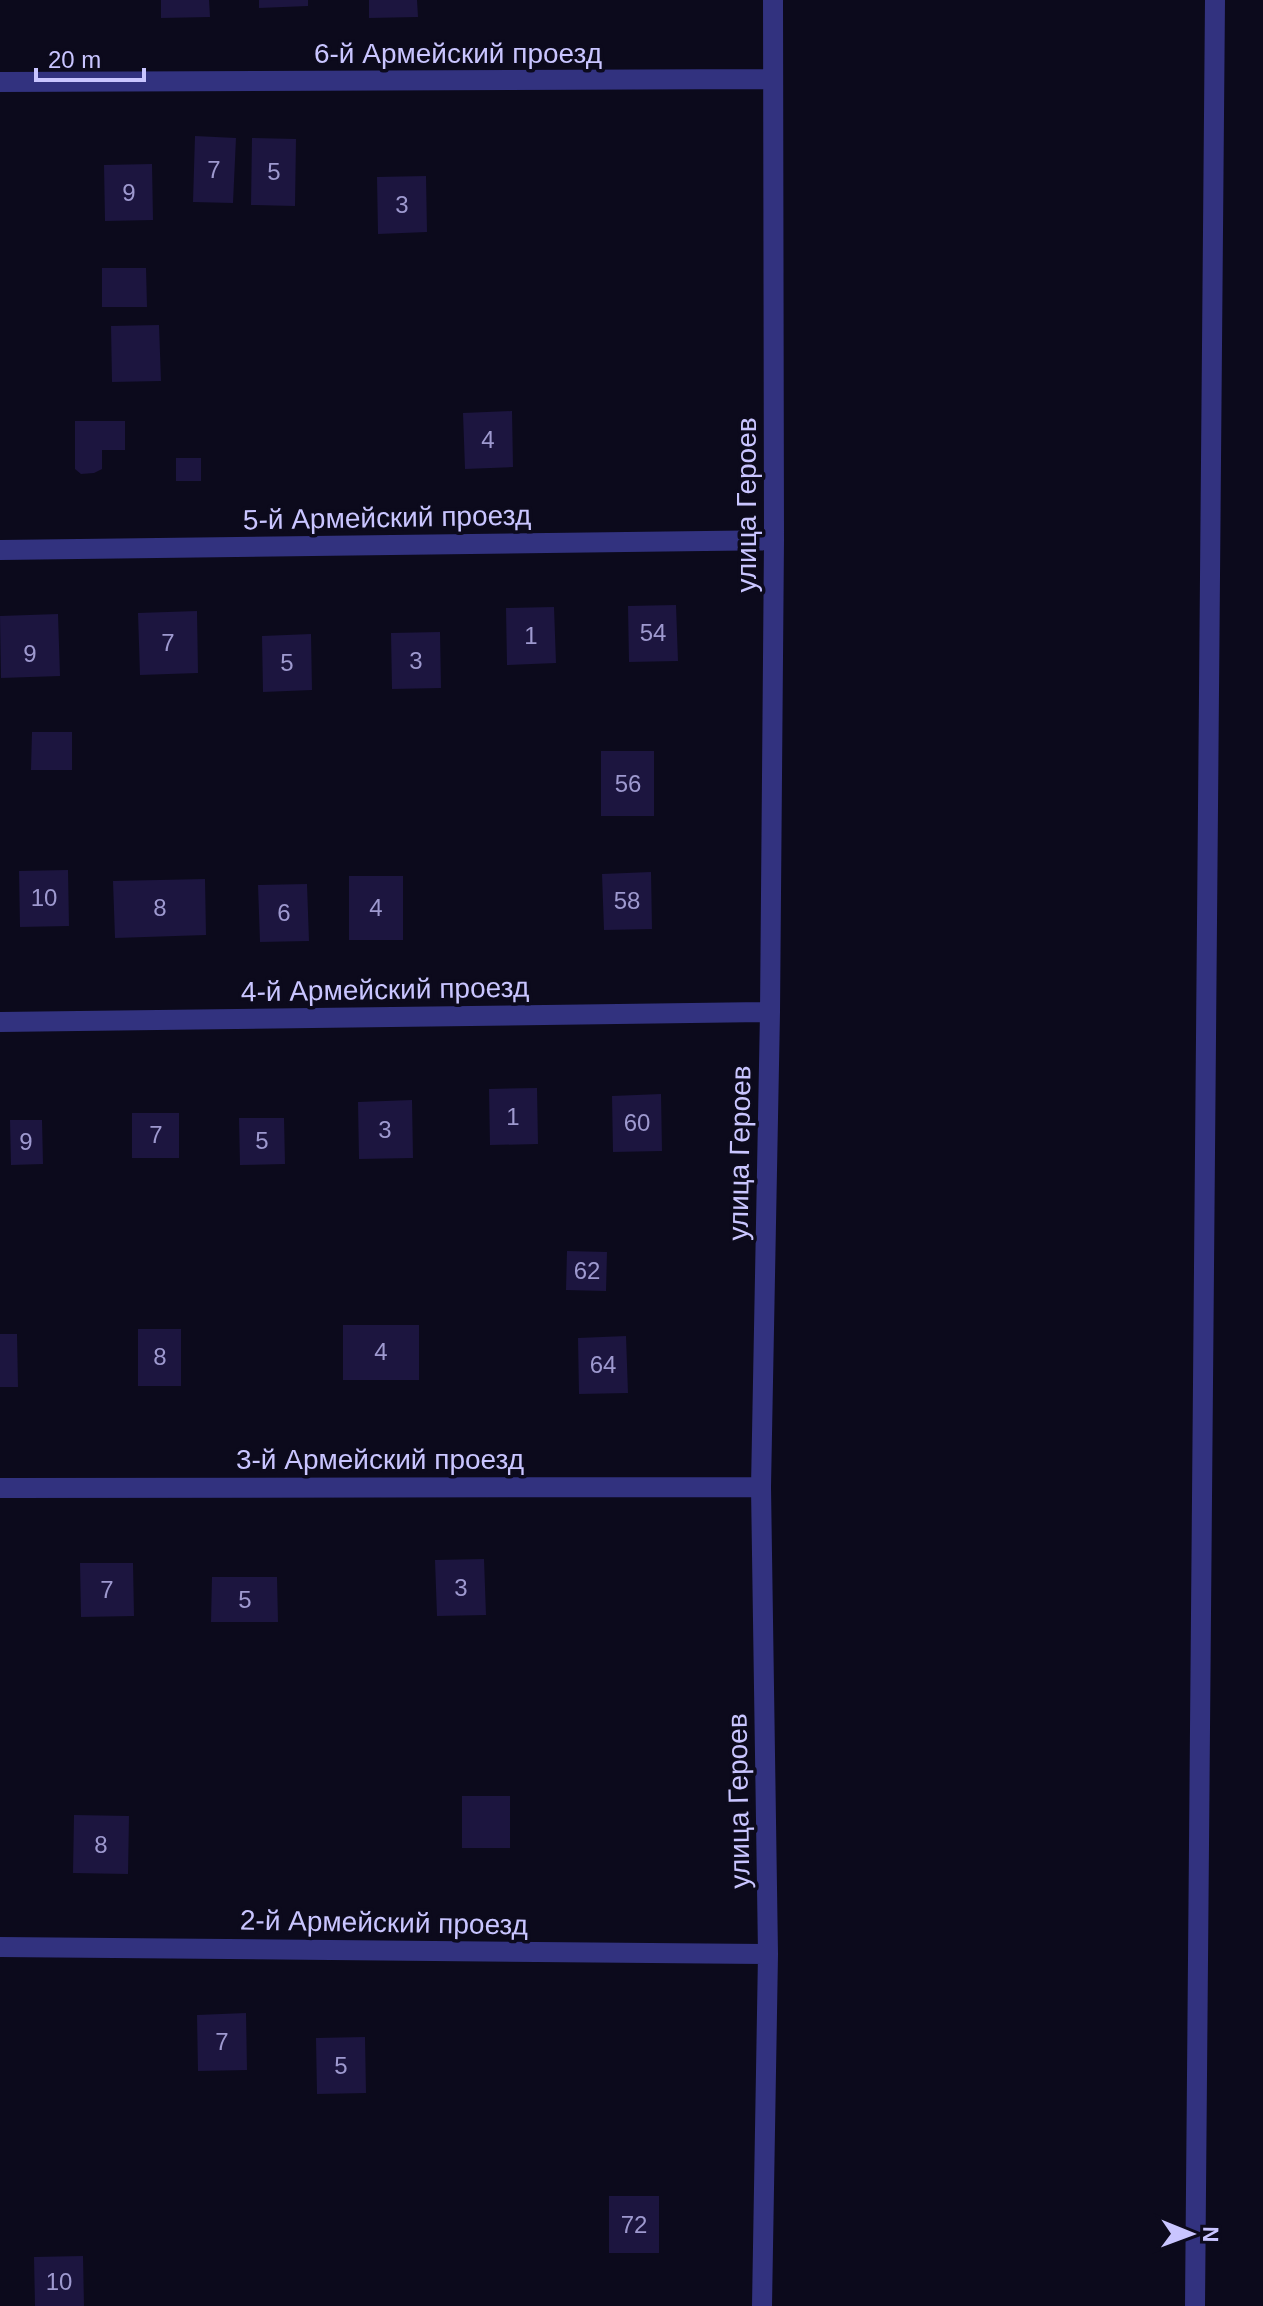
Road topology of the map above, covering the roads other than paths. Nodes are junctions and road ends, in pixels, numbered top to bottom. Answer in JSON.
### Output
{"nodes":[{"id":1,"x":773,"y":0,"type":"edge"},
{"id":2,"x":1215,"y":0,"type":"edge"},
{"id":3,"x":773,"y":79,"type":"junction"},
{"id":4,"x":0,"y":82,"type":"edge"},
{"id":5,"x":774,"y":540,"type":"junction"},
{"id":6,"x":0,"y":550,"type":"edge"},
{"id":7,"x":770,"y":1012,"type":"junction"},
{"id":8,"x":0,"y":1022,"type":"edge"},
{"id":9,"x":761,"y":1487,"type":"junction"},
{"id":10,"x":0,"y":1488,"type":"edge"},
{"id":11,"x":0,"y":1947,"type":"edge"},
{"id":12,"x":768,"y":1954,"type":"junction"},
{"id":13,"x":762,"y":2306,"type":"edge"},
{"id":14,"x":1195,"y":2306,"type":"edge"}],
"edges":[{"from":1,"to":3,"type":"street","name":"улица Героев"},
{"from":2,"to":14,"type":"street"},
{"from":3,"to":4,"type":"street","name":"6-й Армейский проезд"},
{"from":3,"to":5,"type":"street","name":"улица Героев"},
{"from":5,"to":6,"type":"street","name":"5-й Армейский проезд"},
{"from":5,"to":7,"type":"street","name":"улица Героев"},
{"from":7,"to":8,"type":"street","name":"4-й Армейский проезд"},
{"from":7,"to":9,"type":"street","name":"улица Героев"},
{"from":9,"to":10,"type":"street","name":"3-й Армейский проезд"},
{"from":9,"to":12,"type":"street","name":"улица Героев"},
{"from":11,"to":12,"type":"street","name":"2-й Армейский проезд"},
{"from":12,"to":13,"type":"street","name":"улица Героев"}]}
